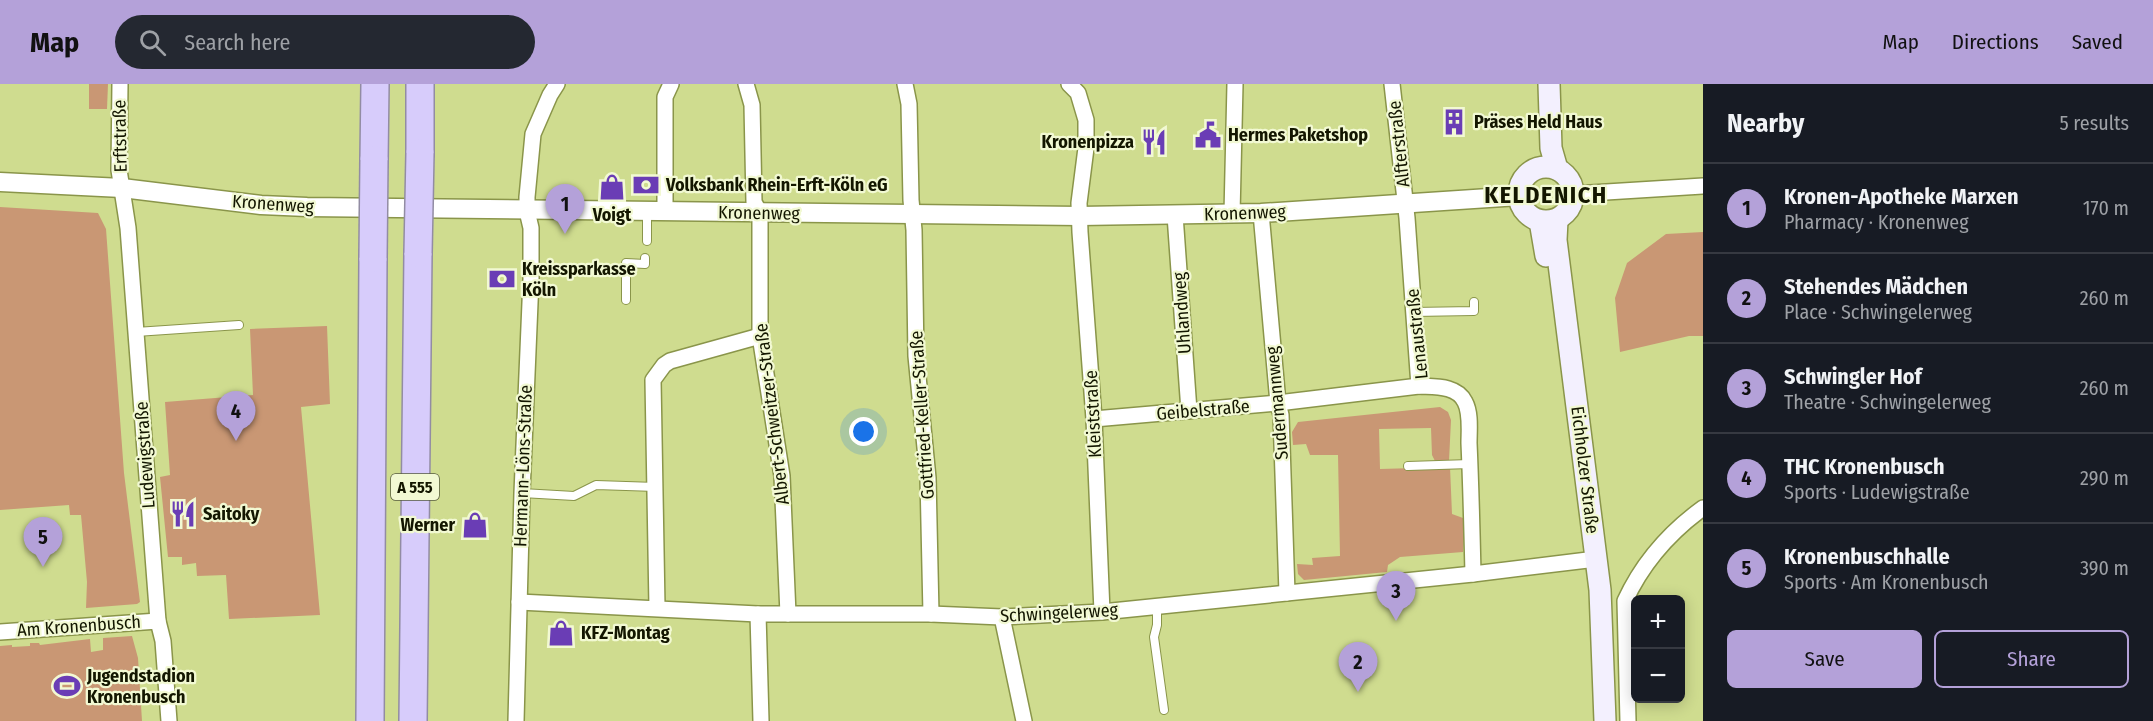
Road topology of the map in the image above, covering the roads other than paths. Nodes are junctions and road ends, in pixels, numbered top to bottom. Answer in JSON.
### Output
{"nodes":[{"id":1,"x":120,"y":84,"type":"edge"},
{"id":2,"x":375,"y":84,"type":"edge"},
{"id":3,"x":420,"y":84,"type":"edge"},
{"id":4,"x":557,"y":84,"type":"edge"},
{"id":5,"x":671,"y":84,"type":"edge"},
{"id":6,"x":746,"y":84,"type":"edge"},
{"id":7,"x":905,"y":84,"type":"edge"},
{"id":8,"x":1069,"y":84,"type":"edge"},
{"id":9,"x":1235,"y":84,"type":"edge"},
{"id":10,"x":1392,"y":84,"type":"edge"},
{"id":11,"x":1536,"y":84,"type":"edge"},
{"id":12,"x":1549,"y":84,"type":"edge"},
{"id":13,"x":1547,"y":169,"type":"junction"},
{"id":14,"x":0,"y":182,"type":"edge"},
{"id":15,"x":1703,"y":186,"type":"edge"},
{"id":16,"x":122,"y":188,"type":"junction"},
{"id":17,"x":1574,"y":194,"type":"junction"},
{"id":18,"x":1519,"y":196,"type":"junction"},
{"id":19,"x":1405,"y":205,"type":"junction"},
{"id":20,"x":527,"y":211,"type":"junction"},
{"id":21,"x":656,"y":212,"type":"junction"},
{"id":22,"x":760,"y":213,"type":"junction"},
{"id":23,"x":1261,"y":213,"type":"junction"},
{"id":24,"x":1232,"y":214,"type":"junction"},
{"id":25,"x":913,"y":215,"type":"junction"},
{"id":26,"x":1175,"y":215,"type":"junction"},
{"id":27,"x":1080,"y":216,"type":"junction"},
{"id":28,"x":1548,"y":220,"type":"junction"},
{"id":29,"x":646,"y":241,"type":"dead end"},
{"id":30,"x":645,"y":258,"type":"dead end"},
{"id":31,"x":626,"y":300,"type":"dead end"},
{"id":32,"x":1474,"y":302,"type":"dead end"},
{"id":33,"x":1413,"y":312,"type":"junction"},
{"id":34,"x":239,"y":325,"type":"dead end"},
{"id":35,"x":135,"y":332,"type":"junction"},
{"id":36,"x":760,"y":336,"type":"junction"},
{"id":37,"x":1419,"y":386,"type":"junction"},
{"id":38,"x":1278,"y":403,"type":"junction"},
{"id":39,"x":1189,"y":411,"type":"junction"},
{"id":40,"x":1094,"y":419,"type":"junction"},
{"id":41,"x":1470,"y":464,"type":"junction"},
{"id":42,"x":1408,"y":466,"type":"dead end"},
{"id":43,"x":656,"y":487,"type":"junction"},
{"id":44,"x":522,"y":493,"type":"junction"},
{"id":45,"x":1703,"y":508,"type":"edge"},
{"id":46,"x":1592,"y":559,"type":"junction"},
{"id":47,"x":1473,"y":574,"type":"junction"},
{"id":48,"x":1287,"y":593,"type":"junction"},
{"id":49,"x":519,"y":602,"type":"junction"},
{"id":50,"x":1157,"y":606,"type":"junction"},
{"id":51,"x":657,"y":607,"type":"junction"},
{"id":52,"x":1102,"y":612,"type":"junction"},
{"id":53,"x":758,"y":614,"type":"junction"},
{"id":54,"x":788,"y":614,"type":"junction"},
{"id":55,"x":931,"y":614,"type":"junction"},
{"id":56,"x":1002,"y":617,"type":"junction"},
{"id":57,"x":158,"y":621,"type":"junction"},
{"id":58,"x":0,"y":632,"type":"edge"},
{"id":59,"x":1164,"y":710,"type":"dead end"},
{"id":60,"x":168,"y":721,"type":"edge"},
{"id":61,"x":370,"y":721,"type":"edge"},
{"id":62,"x":413,"y":721,"type":"edge"},
{"id":63,"x":516,"y":721,"type":"edge"},
{"id":64,"x":761,"y":721,"type":"edge"},
{"id":65,"x":1024,"y":721,"type":"edge"},
{"id":66,"x":1592,"y":721,"type":"edge"},
{"id":67,"x":1605,"y":721,"type":"edge"},
{"id":68,"x":1628,"y":721,"type":"edge"}],
"edges":[{"from":1,"to":16,"type":"street","name":"Erftstraße"},
{"from":2,"to":61,"type":"highway","number":"A 555","bridge":true},
{"from":3,"to":62,"type":"highway","number":"A 555","bridge":true},
{"from":4,"to":20,"type":"street","name":"Hermann-Löns-Straße"},
{"from":5,"to":21,"type":"street"},
{"from":6,"to":22,"type":"street","name":"Albert-Schweitzer-Straße"},
{"from":7,"to":25,"type":"street","name":"Gottfried-Keller-Straße"},
{"from":8,"to":27,"type":"street","name":"Kleiststraße"},
{"from":9,"to":24,"type":"street"},
{"from":10,"to":19,"type":"street","name":"Alfterstraße"},
{"from":11,"to":13,"type":"main road"},
{"from":12,"to":13,"type":"main road"},
{"from":13,"to":17,"type":"main road"},
{"from":13,"to":18,"type":"main road"},
{"from":14,"to":16,"type":"street","name":"Kronenweg"},
{"from":15,"to":17,"type":"street"},
{"from":16,"to":20,"type":"street","name":"Kronenweg"},
{"from":16,"to":35,"type":"street","name":"Ludewigstraße"},
{"from":17,"to":28,"type":"main road"},
{"from":18,"to":19,"type":"street","name":"Kronenweg"},
{"from":18,"to":28,"type":"main road"},
{"from":19,"to":23,"type":"street","name":"Kronenweg"},
{"from":19,"to":33,"type":"street","name":"Lenaustraße"},
{"from":20,"to":21,"type":"street","name":"Kronenweg"},
{"from":20,"to":44,"type":"street","name":"Hermann-Löns-Straße"},
{"from":21,"to":22,"type":"street","name":"Kronenweg"},
{"from":21,"to":29,"type":"lane"},
{"from":22,"to":25,"type":"street","name":"Kronenweg"},
{"from":22,"to":36,"type":"street","name":"Albert-Schweitzer-Straße"},
{"from":23,"to":24,"type":"street","name":"Kronenweg"},
{"from":23,"to":38,"type":"street","name":"Sudermannweg"},
{"from":24,"to":26,"type":"street","name":"Kronenweg"},
{"from":25,"to":27,"type":"street","name":"Kronenweg"},
{"from":25,"to":55,"type":"street","name":"Gottfried-Keller-Straße"},
{"from":26,"to":27,"type":"street","name":"Kronenweg"},
{"from":26,"to":39,"type":"street","name":"Uhlandweg"},
{"from":27,"to":40,"type":"street","name":"Kleiststraße"},
{"from":28,"to":46,"type":"main road","name":"Eichholzer Straße"},
{"from":30,"to":31,"type":"lane"},
{"from":32,"to":33,"type":"lane"},
{"from":33,"to":37,"type":"street","name":"Lenaustraße"},
{"from":34,"to":35,"type":"lane"},
{"from":35,"to":57,"type":"street","name":"Ludewigstraße"},
{"from":36,"to":43,"type":"street"},
{"from":36,"to":54,"type":"street","name":"Albert-Schweitzer-Straße"},
{"from":37,"to":38,"type":"street","name":"Geibelstraße"},
{"from":37,"to":41,"type":"street","name":"Lenaustraße"},
{"from":38,"to":39,"type":"street","name":"Geibelstraße"},
{"from":38,"to":48,"type":"street","name":"Sudermannweg"},
{"from":39,"to":40,"type":"street","name":"Geibelstraße"},
{"from":40,"to":52,"type":"street","name":"Kleiststraße"},
{"from":41,"to":42,"type":"lane"},
{"from":41,"to":47,"type":"street","name":"Lenaustraße"},
{"from":43,"to":44,"type":"lane"},
{"from":43,"to":51,"type":"street"},
{"from":44,"to":49,"type":"street","name":"Hermann-Löns-Straße"},
{"from":45,"to":68,"type":"street"},
{"from":46,"to":47,"type":"street","name":"Schwingelerweg"},
{"from":46,"to":66,"type":"main road","name":"Eichholzer Straße"},
{"from":46,"to":67,"type":"main road","name":"Eichholzer Straße"},
{"from":47,"to":48,"type":"street","name":"Schwingelerweg"},
{"from":48,"to":50,"type":"street","name":"Schwingelerweg"},
{"from":49,"to":51,"type":"street","name":"Schwingelerweg"},
{"from":49,"to":63,"type":"street","name":"Hermann-Löns-Straße"},
{"from":50,"to":52,"type":"street","name":"Schwingelerweg"},
{"from":50,"to":59,"type":"lane"},
{"from":51,"to":53,"type":"street","name":"Schwingelerweg"},
{"from":52,"to":56,"type":"street","name":"Schwingelerweg"},
{"from":53,"to":54,"type":"street","name":"Schwingelerweg"},
{"from":53,"to":64,"type":"street"},
{"from":54,"to":55,"type":"street","name":"Schwingelerweg"},
{"from":55,"to":56,"type":"street","name":"Schwingelerweg"},
{"from":56,"to":65,"type":"street"},
{"from":57,"to":58,"type":"street","name":"Am Kronenbusch"},
{"from":57,"to":60,"type":"street","name":"Ludewigstraße"}]}
